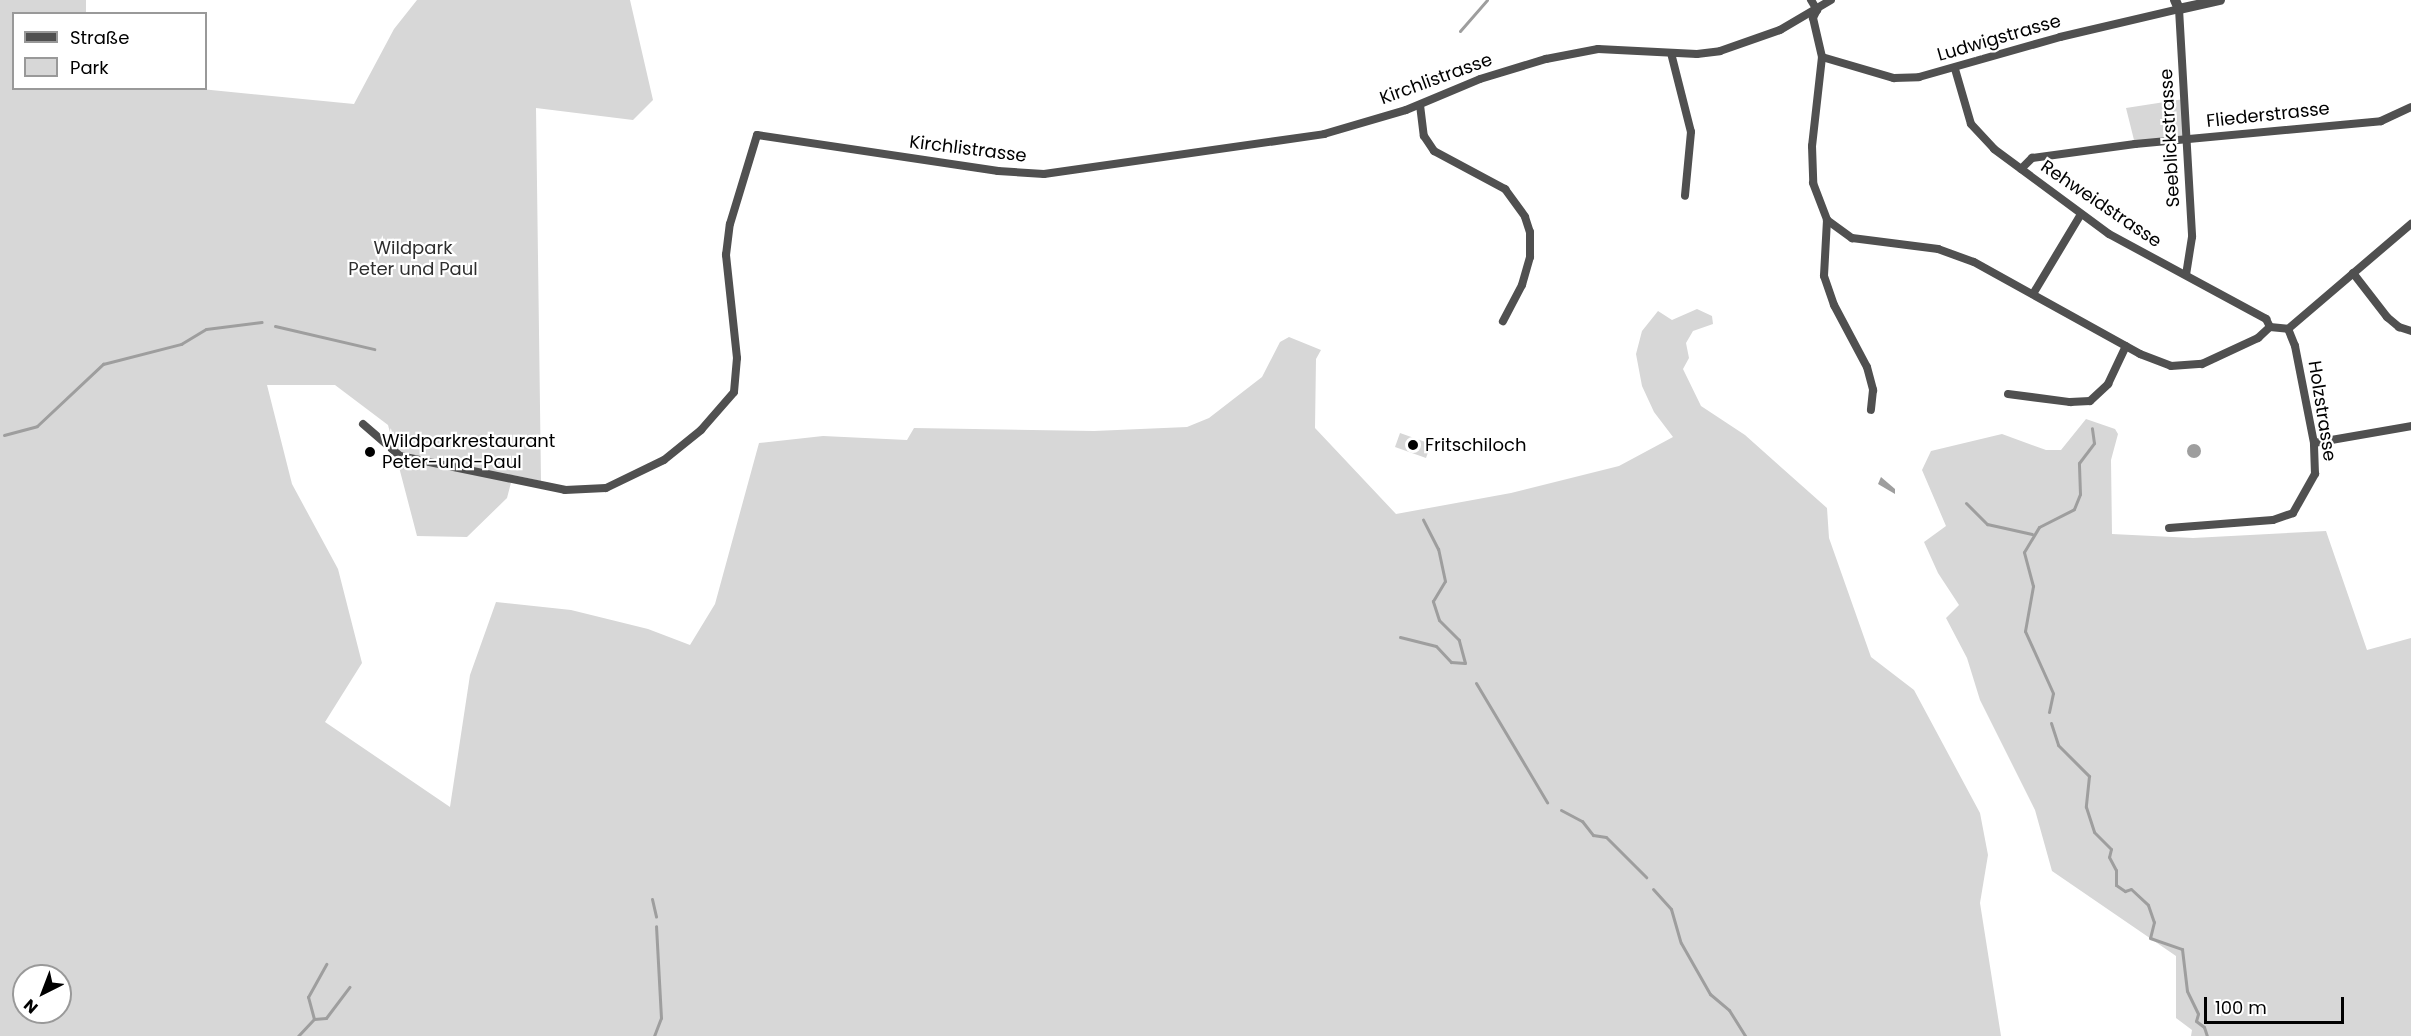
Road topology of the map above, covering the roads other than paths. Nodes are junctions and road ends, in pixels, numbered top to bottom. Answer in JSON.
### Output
{"nodes":[{"id":1,"x":1811,"y":0,"type":"edge"},
{"id":2,"x":1831,"y":0,"type":"edge"},
{"id":3,"x":2220,"y":0,"type":"edge"},
{"id":4,"x":2177,"y":5,"type":"edge"},
{"id":5,"x":1817,"y":10,"type":"junction"},
{"id":6,"x":1671,"y":53,"type":"junction"},
{"id":7,"x":1822,"y":57,"type":"junction"},
{"id":8,"x":1955,"y":69,"type":"junction"},
{"id":9,"x":1420,"y":105,"type":"junction"},
{"id":10,"x":2411,"y":106,"type":"edge"},
{"id":11,"x":2186,"y":139,"type":"junction"},
{"id":12,"x":2021,"y":169,"type":"junction"},
{"id":13,"x":1685,"y":195,"type":"dead end"},
{"id":14,"x":2081,"y":214,"type":"junction"},
{"id":15,"x":1827,"y":220,"type":"junction"},
{"id":16,"x":2411,"y":224,"type":"edge"},
{"id":17,"x":2353,"y":273,"type":"junction"},
{"id":18,"x":2186,"y":275,"type":"junction"},
{"id":19,"x":2034,"y":294,"type":"junction"},
{"id":20,"x":1503,"y":321,"type":"dead end"},
{"id":21,"x":2271,"y":327,"type":"junction"},
{"id":22,"x":2288,"y":329,"type":"junction"},
{"id":23,"x":2411,"y":331,"type":"edge"},
{"id":24,"x":2126,"y":346,"type":"junction"},
{"id":25,"x":2008,"y":394,"type":"dead end"},
{"id":26,"x":1871,"y":410,"type":"dead end"},
{"id":27,"x":363,"y":424,"type":"dead end"},
{"id":28,"x":2411,"y":426,"type":"edge"},
{"id":29,"x":2314,"y":443,"type":"junction"},
{"id":30,"x":2169,"y":528,"type":"dead end"}],
"edges":[{"from":1,"to":5,"type":"street"},
{"from":2,"to":5,"type":"street","name":"Kirchlistrasse"},
{"from":3,"to":4,"type":"street","name":"Ludwigstrasse"},
{"from":4,"to":8,"type":"street","name":"Ludwigstrasse"},
{"from":4,"to":11,"type":"street","name":"Seeblickstrasse"},
{"from":5,"to":6,"type":"street","name":"Kirchlistrasse"},
{"from":5,"to":7,"type":"street"},
{"from":6,"to":9,"type":"street","name":"Kirchlistrasse"},
{"from":6,"to":13,"type":"street"},
{"from":7,"to":8,"type":"street","name":"Ludwigstrasse"},
{"from":7,"to":15,"type":"street"},
{"from":8,"to":12,"type":"street","name":"Rehweidstrasse"},
{"from":9,"to":20,"type":"street"},
{"from":9,"to":27,"type":"street","name":"Kirchlistrasse"},
{"from":10,"to":11,"type":"street","name":"Fliederstrasse"},
{"from":11,"to":12,"type":"street","name":"Fliederstrasse"},
{"from":11,"to":18,"type":"street","name":"Seeblickstrasse"},
{"from":12,"to":14,"type":"street","name":"Rehweidstrasse"},
{"from":14,"to":18,"type":"street","name":"Rehweidstrasse"},
{"from":14,"to":19,"type":"street"},
{"from":15,"to":19,"type":"street"},
{"from":15,"to":26,"type":"street"},
{"from":16,"to":17,"type":"street"},
{"from":17,"to":22,"type":"street"},
{"from":17,"to":23,"type":"street"},
{"from":18,"to":21,"type":"street","name":"Rehweidstrasse"},
{"from":19,"to":24,"type":"street"},
{"from":21,"to":22,"type":"street"},
{"from":21,"to":24,"type":"street"},
{"from":22,"to":29,"type":"street","name":"Holzstrasse"},
{"from":24,"to":25,"type":"street"},
{"from":28,"to":29,"type":"street"},
{"from":29,"to":30,"type":"street","name":"Holzstrasse"}]}
